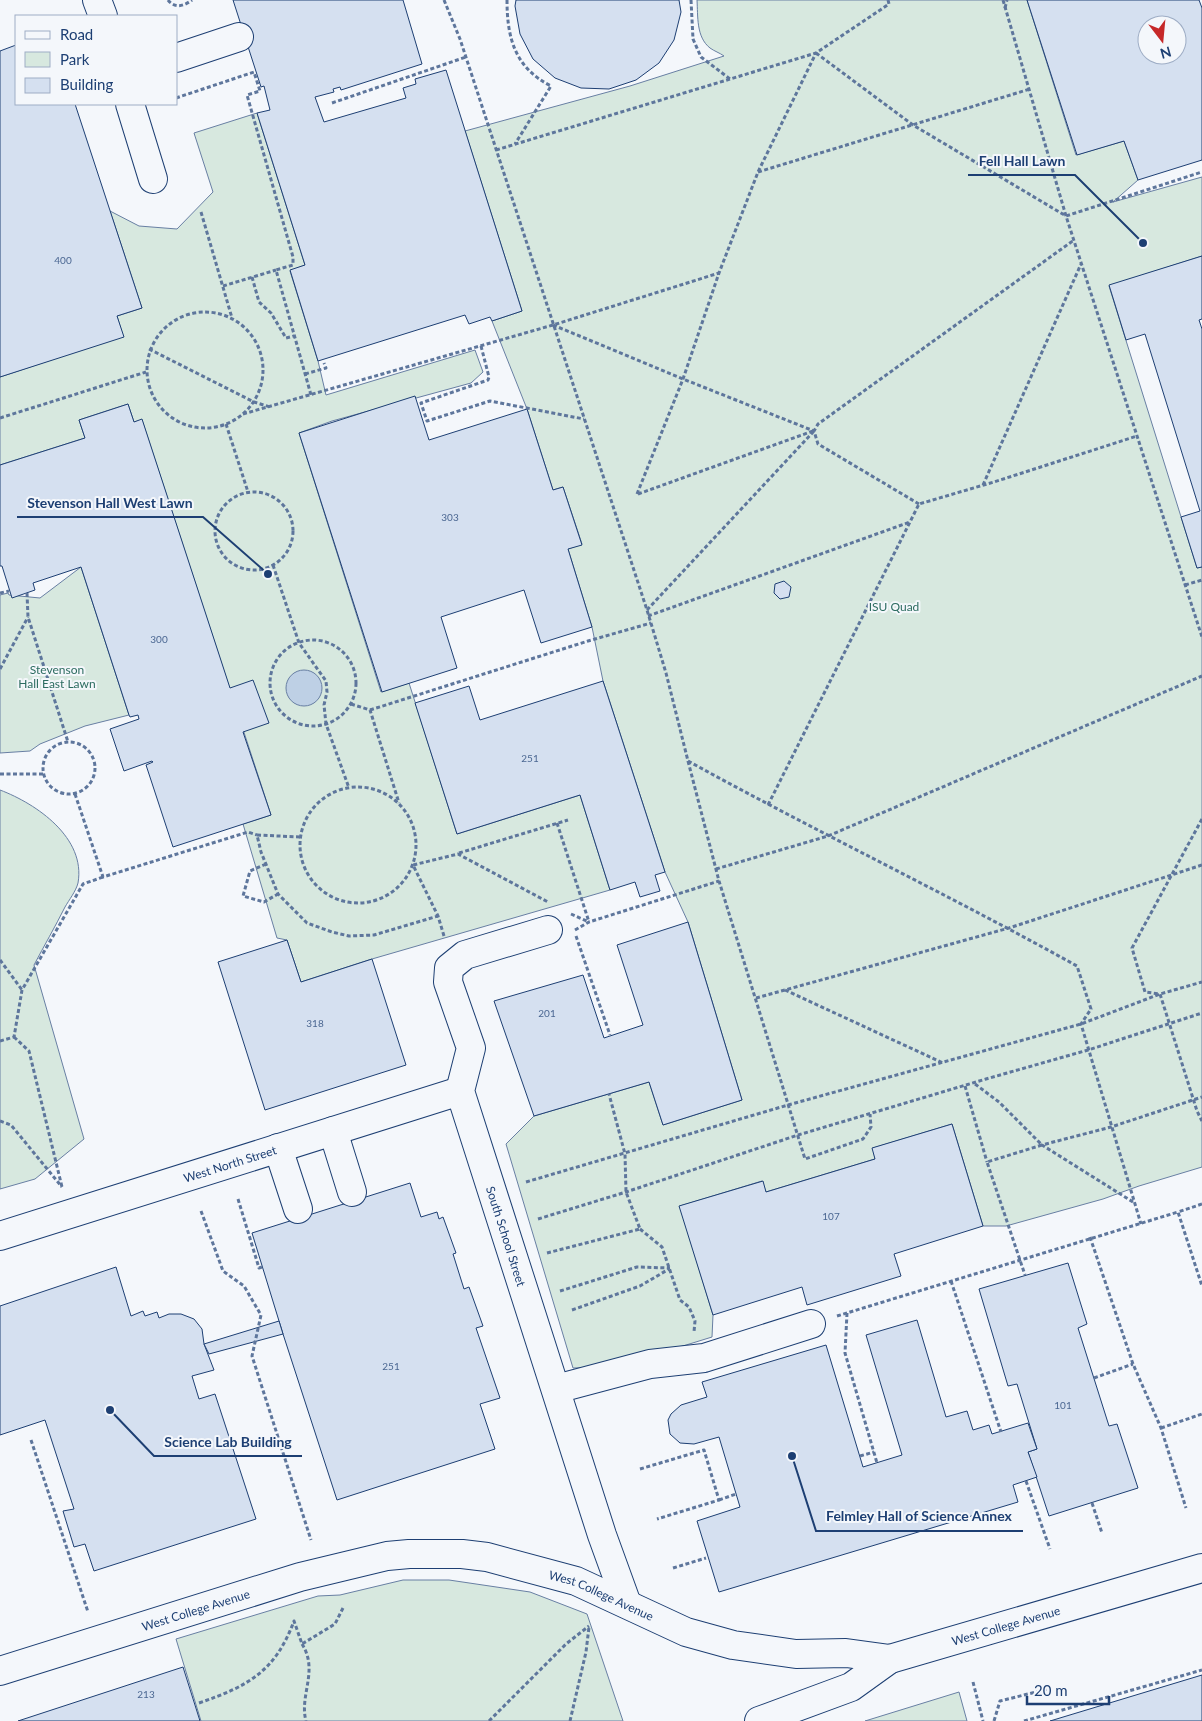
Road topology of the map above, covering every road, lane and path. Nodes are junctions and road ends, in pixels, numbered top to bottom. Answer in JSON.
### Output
{"nodes":[{"id":1,"x":97,"y":0,"type":"edge"},
{"id":2,"x":168,"y":0,"type":"edge"},
{"id":3,"x":192,"y":0,"type":"edge"},
{"id":4,"x":444,"y":0,"type":"edge"},
{"id":5,"x":507,"y":0,"type":"edge"},
{"id":6,"x":691,"y":0,"type":"edge"},
{"id":7,"x":1003,"y":0,"type":"edge"},
{"id":8,"x":1007,"y":0,"type":"edge"},
{"id":9,"x":889,"y":1,"type":"edge"},
{"id":10,"x":1005,"y":8,"type":"junction"},
{"id":11,"x":102,"y":15,"type":"edge"},
{"id":12,"x":239,"y":37,"type":"dead end"},
{"id":13,"x":816,"y":53,"type":"junction"},
{"id":14,"x":178,"y":57,"type":"edge"},
{"id":15,"x":466,"y":57,"type":"junction"},
{"id":16,"x":731,"y":79,"type":"junction"},
{"id":17,"x":1030,"y":89,"type":"junction"},
{"id":18,"x":178,"y":97,"type":"edge"},
{"id":19,"x":332,"y":103,"type":"dead end"},
{"id":20,"x":130,"y":105,"type":"edge"},
{"id":21,"x":913,"y":125,"type":"junction"},
{"id":22,"x":515,"y":144,"type":"junction"},
{"id":23,"x":496,"y":150,"type":"junction"},
{"id":24,"x":758,"y":172,"type":"junction"},
{"id":25,"x":1202,"y":172,"type":"edge"},
{"id":26,"x":154,"y":179,"type":"dead end"},
{"id":27,"x":201,"y":212,"type":"dead end"},
{"id":28,"x":1066,"y":216,"type":"junction"},
{"id":29,"x":1074,"y":240,"type":"junction"},
{"id":30,"x":1082,"y":264,"type":"junction"},
{"id":31,"x":276,"y":270,"type":"junction"},
{"id":32,"x":719,"y":273,"type":"junction"},
{"id":33,"x":252,"y":277,"type":"junction"},
{"id":34,"x":223,"y":286,"type":"junction"},
{"id":35,"x":233,"y":318,"type":"junction"},
{"id":36,"x":553,"y":325,"type":"junction"},
{"id":37,"x":294,"y":336,"type":"junction"},
{"id":38,"x":481,"y":346,"type":"junction"},
{"id":39,"x":149,"y":349,"type":"junction"},
{"id":40,"x":324,"y":363,"type":"dead end"},
{"id":41,"x":146,"y":372,"type":"junction"},
{"id":42,"x":305,"y":374,"type":"junction"},
{"id":43,"x":683,"y":379,"type":"junction"},
{"id":44,"x":312,"y":395,"type":"junction"},
{"id":45,"x":254,"y":402,"type":"junction"},
{"id":46,"x":270,"y":407,"type":"junction"},
{"id":47,"x":243,"y":414,"type":"junction"},
{"id":48,"x":0,"y":418,"type":"edge"},
{"id":49,"x":584,"y":419,"type":"junction"},
{"id":50,"x":226,"y":424,"type":"junction"},
{"id":51,"x":814,"y":431,"type":"junction"},
{"id":52,"x":1137,"y":436,"type":"junction"},
{"id":53,"x":983,"y":485,"type":"junction"},
{"id":54,"x":248,"y":492,"type":"junction"},
{"id":55,"x":919,"y":504,"type":"junction"},
{"id":56,"x":910,"y":522,"type":"junction"},
{"id":57,"x":273,"y":565,"type":"junction"},
{"id":58,"x":1202,"y":580,"type":"edge"},
{"id":59,"x":1185,"y":585,"type":"junction"},
{"id":60,"x":9,"y":591,"type":"dead end"},
{"id":61,"x":0,"y":593,"type":"edge"},
{"id":62,"x":26,"y":593,"type":"dead end"},
{"id":63,"x":647,"y":610,"type":"junction"},
{"id":64,"x":648,"y":616,"type":"junction"},
{"id":65,"x":28,"y":617,"type":"junction"},
{"id":66,"x":651,"y":624,"type":"junction"},
{"id":67,"x":1202,"y":637,"type":"edge"},
{"id":68,"x":299,"y":642,"type":"junction"},
{"id":69,"x":0,"y":669,"type":"edge"},
{"id":70,"x":1202,"y":676,"type":"edge"},
{"id":71,"x":351,"y":704,"type":"junction"},
{"id":72,"x":370,"y":710,"type":"junction"},
{"id":73,"x":326,"y":724,"type":"junction"},
{"id":74,"x":68,"y":742,"type":"junction"},
{"id":75,"x":688,"y":761,"type":"junction"},
{"id":76,"x":0,"y":774,"type":"edge"},
{"id":77,"x":43,"y":774,"type":"junction"},
{"id":78,"x":349,"y":788,"type":"junction"},
{"id":79,"x":75,"y":794,"type":"junction"},
{"id":80,"x":399,"y":804,"type":"junction"},
{"id":81,"x":768,"y":805,"type":"junction"},
{"id":82,"x":1202,"y":819,"type":"edge"},
{"id":83,"x":568,"y":820,"type":"dead end"},
{"id":84,"x":557,"y":823,"type":"junction"},
{"id":85,"x":257,"y":835,"type":"junction"},
{"id":86,"x":828,"y":836,"type":"junction"},
{"id":87,"x":300,"y":837,"type":"junction"},
{"id":88,"x":458,"y":854,"type":"junction"},
{"id":89,"x":266,"y":864,"type":"junction"},
{"id":90,"x":413,"y":865,"type":"junction"},
{"id":91,"x":1202,"y":865,"type":"edge"},
{"id":92,"x":716,"y":869,"type":"junction"},
{"id":93,"x":1170,"y":875,"type":"junction"},
{"id":94,"x":103,"y":877,"type":"junction"},
{"id":95,"x":718,"y":882,"type":"junction"},
{"id":96,"x":278,"y":894,"type":"junction"},
{"id":97,"x":550,"y":903,"type":"dead end"},
{"id":98,"x":438,"y":916,"type":"junction"},
{"id":99,"x":588,"y":922,"type":"junction"},
{"id":100,"x":1009,"y":928,"type":"junction"},
{"id":101,"x":561,"y":930,"type":"junction"},
{"id":102,"x":445,"y":938,"type":"dead end"},
{"id":103,"x":0,"y":960,"type":"edge"},
{"id":104,"x":1202,"y":982,"type":"edge"},
{"id":105,"x":22,"y":990,"type":"junction"},
{"id":106,"x":785,"y":990,"type":"junction"},
{"id":107,"x":1160,"y":994,"type":"junction"},
{"id":108,"x":756,"y":998,"type":"junction"},
{"id":109,"x":1202,"y":1012,"type":"edge"},
{"id":110,"x":1170,"y":1023,"type":"junction"},
{"id":111,"x":1080,"y":1024,"type":"junction"},
{"id":112,"x":610,"y":1035,"type":"dead end"},
{"id":113,"x":14,"y":1037,"type":"junction"},
{"id":114,"x":0,"y":1041,"type":"edge"},
{"id":115,"x":1088,"y":1050,"type":"junction"},
{"id":116,"x":944,"y":1063,"type":"junction"},
{"id":117,"x":974,"y":1083,"type":"junction"},
{"id":118,"x":965,"y":1086,"type":"junction"},
{"id":119,"x":460,"y":1091,"type":"junction"},
{"id":120,"x":609,"y":1094,"type":"dead end"},
{"id":121,"x":1202,"y":1097,"type":"edge"},
{"id":122,"x":1194,"y":1100,"type":"junction"},
{"id":123,"x":788,"y":1105,"type":"junction"},
{"id":124,"x":870,"y":1114,"type":"junction"},
{"id":125,"x":0,"y":1121,"type":"edge"},
{"id":126,"x":1202,"y":1121,"type":"edge"},
{"id":127,"x":1112,"y":1127,"type":"junction"},
{"id":128,"x":333,"y":1131,"type":"junction"},
{"id":129,"x":798,"y":1135,"type":"junction"},
{"id":130,"x":1042,"y":1145,"type":"junction"},
{"id":131,"x":278,"y":1148,"type":"junction"},
{"id":132,"x":625,"y":1154,"type":"junction"},
{"id":133,"x":987,"y":1162,"type":"junction"},
{"id":134,"x":526,"y":1182,"type":"dead end"},
{"id":135,"x":352,"y":1192,"type":"dead end"},
{"id":136,"x":626,"y":1192,"type":"junction"},
{"id":137,"x":238,"y":1199,"type":"dead end"},
{"id":138,"x":1134,"y":1203,"type":"junction"},
{"id":139,"x":1202,"y":1204,"type":"edge"},
{"id":140,"x":298,"y":1209,"type":"dead end"},
{"id":141,"x":201,"y":1211,"type":"dead end"},
{"id":142,"x":1178,"y":1212,"type":"junction"},
{"id":143,"x":538,"y":1220,"type":"dead end"},
{"id":144,"x":1141,"y":1224,"type":"junction"},
{"id":145,"x":640,"y":1229,"type":"junction"},
{"id":146,"x":0,"y":1236,"type":"edge"},
{"id":147,"x":1090,"y":1237,"type":"junction"},
{"id":148,"x":548,"y":1253,"type":"dead end"},
{"id":149,"x":1020,"y":1260,"type":"junction"},
{"id":150,"x":262,"y":1267,"type":"dead end"},
{"id":151,"x":670,"y":1268,"type":"junction"},
{"id":152,"x":1025,"y":1275,"type":"dead end"},
{"id":153,"x":950,"y":1281,"type":"junction"},
{"id":154,"x":1202,"y":1286,"type":"edge"},
{"id":155,"x":560,"y":1291,"type":"dead end"},
{"id":156,"x":572,"y":1310,"type":"dead end"},
{"id":157,"x":847,"y":1313,"type":"junction"},
{"id":158,"x":811,"y":1324,"type":"joint"},
{"id":159,"x":696,"y":1359,"type":"junction"},
{"id":160,"x":1133,"y":1364,"type":"junction"},
{"id":161,"x":1094,"y":1378,"type":"dead end"},
{"id":162,"x":556,"y":1389,"type":"junction"},
{"id":163,"x":1202,"y":1414,"type":"edge"},
{"id":164,"x":1160,"y":1428,"type":"junction"},
{"id":165,"x":1001,"y":1432,"type":"dead end"},
{"id":166,"x":31,"y":1440,"type":"dead end"},
{"id":167,"x":874,"y":1452,"type":"junction"},
{"id":168,"x":860,"y":1456,"type":"dead end"},
{"id":169,"x":877,"y":1463,"type":"dead end"},
{"id":170,"x":640,"y":1469,"type":"dead end"},
{"id":171,"x":1026,"y":1481,"type":"dead end"},
{"id":172,"x":736,"y":1494,"type":"dead end"},
{"id":173,"x":719,"y":1500,"type":"junction"},
{"id":174,"x":1092,"y":1503,"type":"dead end"},
{"id":175,"x":1186,"y":1508,"type":"dead end"},
{"id":176,"x":657,"y":1519,"type":"dead end"},
{"id":177,"x":1102,"y":1533,"type":"dead end"},
{"id":178,"x":311,"y":1540,"type":"dead end"},
{"id":179,"x":1050,"y":1549,"type":"dead end"},
{"id":180,"x":706,"y":1558,"type":"dead end"},
{"id":181,"x":673,"y":1568,"type":"dead end"},
{"id":182,"x":1202,"y":1568,"type":"edge"},
{"id":183,"x":627,"y":1604,"type":"junction"},
{"id":184,"x":343,"y":1608,"type":"dead end"},
{"id":185,"x":88,"y":1612,"type":"dead end"},
{"id":186,"x":302,"y":1644,"type":"junction"},
{"id":187,"x":890,"y":1659,"type":"junction"},
{"id":188,"x":1202,"y":1670,"type":"edge"},
{"id":189,"x":0,"y":1672,"type":"edge"},
{"id":190,"x":973,"y":1682,"type":"dead end"},
{"id":191,"x":1048,"y":1689,"type":"dead end"},
{"id":192,"x":199,"y":1703,"type":"dead end"},
{"id":193,"x":306,"y":1721,"type":"edge"},
{"id":194,"x":489,"y":1721,"type":"edge"},
{"id":195,"x":570,"y":1721,"type":"edge"},
{"id":196,"x":758,"y":1721,"type":"edge"},
{"id":197,"x":983,"y":1721,"type":"edge"},
{"id":198,"x":994,"y":1721,"type":"edge"},
{"id":199,"x":1024,"y":1721,"type":"edge"}],
"edges":[{"from":1,"to":11,"type":"main road"},
{"from":2,"to":3,"type":"path"},
{"from":4,"to":15,"type":"path"},
{"from":5,"to":22,"type":"path"},
{"from":6,"to":16,"type":"path"},
{"from":7,"to":10,"type":"path"},
{"from":8,"to":10,"type":"path"},
{"from":9,"to":13,"type":"path"},
{"from":10,"to":17,"type":"path"},
{"from":12,"to":14,"type":"main road"},
{"from":13,"to":16,"type":"path"},
{"from":13,"to":21,"type":"path"},
{"from":13,"to":24,"type":"path"},
{"from":15,"to":19,"type":"path"},
{"from":15,"to":23,"type":"path"},
{"from":16,"to":22,"type":"path"},
{"from":17,"to":21,"type":"path"},
{"from":17,"to":28,"type":"path"},
{"from":18,"to":31,"type":"path"},
{"from":20,"to":26,"type":"main road"},
{"from":21,"to":24,"type":"path"},
{"from":21,"to":28,"type":"path"},
{"from":22,"to":23,"type":"path"},
{"from":23,"to":36,"type":"path"},
{"from":24,"to":32,"type":"path"},
{"from":25,"to":28,"type":"path"},
{"from":27,"to":34,"type":"path"},
{"from":28,"to":29,"type":"path"},
{"from":29,"to":30,"type":"path"},
{"from":29,"to":51,"type":"path"},
{"from":30,"to":52,"type":"path"},
{"from":30,"to":53,"type":"path"},
{"from":31,"to":33,"type":"path"},
{"from":31,"to":37,"type":"path"},
{"from":32,"to":36,"type":"path"},
{"from":32,"to":43,"type":"path"},
{"from":33,"to":34,"type":"path"},
{"from":33,"to":37,"type":"path"},
{"from":34,"to":35,"type":"path"},
{"from":35,"to":39,"type":"path"},
{"from":35,"to":45,"type":"path"},
{"from":36,"to":38,"type":"path"},
{"from":36,"to":43,"type":"path"},
{"from":36,"to":49,"type":"path"},
{"from":37,"to":42,"type":"path"},
{"from":38,"to":44,"type":"path"},
{"from":38,"to":49,"type":"path"},
{"from":39,"to":41,"type":"path"},
{"from":39,"to":45,"type":"path"},
{"from":40,"to":42,"type":"path"},
{"from":41,"to":48,"type":"path"},
{"from":41,"to":50,"type":"path"},
{"from":42,"to":44,"type":"path"},
{"from":43,"to":51,"type":"path"},
{"from":43,"to":51,"type":"path"},
{"from":44,"to":46,"type":"path"},
{"from":45,"to":46,"type":"path"},
{"from":45,"to":47,"type":"path"},
{"from":46,"to":47,"type":"path"},
{"from":47,"to":50,"type":"path"},
{"from":49,"to":63,"type":"path"},
{"from":50,"to":54,"type":"path"},
{"from":51,"to":55,"type":"path"},
{"from":51,"to":63,"type":"path"},
{"from":52,"to":53,"type":"path"},
{"from":52,"to":59,"type":"path"},
{"from":53,"to":55,"type":"path"},
{"from":54,"to":57,"type":"path"},
{"from":54,"to":57,"type":"path"},
{"from":55,"to":56,"type":"path"},
{"from":56,"to":64,"type":"path"},
{"from":56,"to":81,"type":"path"},
{"from":57,"to":68,"type":"path"},
{"from":58,"to":59,"type":"path"},
{"from":59,"to":67,"type":"path"},
{"from":60,"to":61,"type":"path"},
{"from":62,"to":65,"type":"path"},
{"from":63,"to":64,"type":"path"},
{"from":64,"to":66,"type":"path"},
{"from":65,"to":69,"type":"path"},
{"from":65,"to":74,"type":"path"},
{"from":66,"to":72,"type":"path"},
{"from":66,"to":75,"type":"path"},
{"from":68,"to":71,"type":"path"},
{"from":68,"to":73,"type":"path"},
{"from":68,"to":73,"type":"path"},
{"from":70,"to":86,"type":"path"},
{"from":71,"to":72,"type":"path"},
{"from":71,"to":73,"type":"path"},
{"from":72,"to":80,"type":"path"},
{"from":73,"to":78,"type":"path"},
{"from":74,"to":77,"type":"path"},
{"from":74,"to":79,"type":"path"},
{"from":75,"to":81,"type":"path"},
{"from":75,"to":92,"type":"path"},
{"from":76,"to":77,"type":"path"},
{"from":77,"to":79,"type":"path"},
{"from":78,"to":80,"type":"path"},
{"from":78,"to":87,"type":"path"},
{"from":79,"to":94,"type":"path"},
{"from":80,"to":90,"type":"path"},
{"from":81,"to":86,"type":"path"},
{"from":82,"to":93,"type":"path"},
{"from":83,"to":84,"type":"path"},
{"from":84,"to":88,"type":"path"},
{"from":84,"to":99,"type":"path"},
{"from":85,"to":87,"type":"path"},
{"from":85,"to":89,"type":"path"},
{"from":85,"to":94,"type":"path"},
{"from":86,"to":92,"type":"path"},
{"from":86,"to":100,"type":"path"},
{"from":87,"to":90,"type":"path"},
{"from":88,"to":90,"type":"path"},
{"from":88,"to":97,"type":"path"},
{"from":89,"to":96,"type":"path"},
{"from":89,"to":96,"type":"path"},
{"from":90,"to":98,"type":"path"},
{"from":91,"to":93,"type":"path"},
{"from":92,"to":95,"type":"path"},
{"from":93,"to":100,"type":"path"},
{"from":93,"to":107,"type":"path"},
{"from":94,"to":105,"type":"path"},
{"from":95,"to":99,"type":"path"},
{"from":95,"to":108,"type":"path"},
{"from":96,"to":98,"type":"path"},
{"from":98,"to":102,"type":"path"},
{"from":99,"to":101,"type":"path"},
{"from":99,"to":101,"type":"path"},
{"from":100,"to":106,"type":"path"},
{"from":100,"to":111,"type":"path"},
{"from":101,"to":112,"type":"path"},
{"from":101,"to":119,"type":"main road"},
{"from":103,"to":105,"type":"path"},
{"from":104,"to":107,"type":"path"},
{"from":105,"to":113,"type":"path"},
{"from":106,"to":108,"type":"path"},
{"from":106,"to":116,"type":"path"},
{"from":107,"to":110,"type":"path"},
{"from":107,"to":111,"type":"path"},
{"from":108,"to":123,"type":"path"},
{"from":109,"to":110,"type":"path"},
{"from":110,"to":115,"type":"path"},
{"from":110,"to":122,"type":"path"},
{"from":111,"to":115,"type":"path"},
{"from":111,"to":116,"type":"path"},
{"from":113,"to":114,"type":"path"},
{"from":113,"to":125,"type":"path"},
{"from":115,"to":117,"type":"path"},
{"from":115,"to":127,"type":"path"},
{"from":116,"to":123,"type":"path"},
{"from":117,"to":118,"type":"path"},
{"from":117,"to":130,"type":"path"},
{"from":118,"to":124,"type":"path"},
{"from":118,"to":133,"type":"path"},
{"from":119,"to":128,"type":"main road","name":"West North Street"},
{"from":119,"to":162,"type":"main road","name":"South School Street"},
{"from":120,"to":132,"type":"path"},
{"from":121,"to":122,"type":"path"},
{"from":122,"to":126,"type":"path"},
{"from":122,"to":127,"type":"path"},
{"from":123,"to":129,"type":"path"},
{"from":123,"to":132,"type":"path"},
{"from":124,"to":129,"type":"path"},
{"from":124,"to":129,"type":"path"},
{"from":127,"to":130,"type":"path"},
{"from":127,"to":138,"type":"path"},
{"from":128,"to":131,"type":"main road","name":"West North Street"},
{"from":128,"to":135,"type":"main road"},
{"from":129,"to":136,"type":"path"},
{"from":130,"to":133,"type":"path"},
{"from":130,"to":138,"type":"path"},
{"from":131,"to":140,"type":"main road"},
{"from":131,"to":146,"type":"main road","name":"West North Street"},
{"from":132,"to":134,"type":"path"},
{"from":132,"to":136,"type":"path"},
{"from":133,"to":149,"type":"path"},
{"from":136,"to":143,"type":"path"},
{"from":136,"to":145,"type":"path"},
{"from":137,"to":150,"type":"path"},
{"from":138,"to":144,"type":"path"},
{"from":139,"to":142,"type":"path"},
{"from":141,"to":178,"type":"path"},
{"from":142,"to":144,"type":"path"},
{"from":142,"to":154,"type":"path"},
{"from":144,"to":147,"type":"path"},
{"from":145,"to":148,"type":"path"},
{"from":145,"to":151,"type":"path"},
{"from":147,"to":149,"type":"path"},
{"from":147,"to":160,"type":"path"},
{"from":149,"to":152,"type":"path"},
{"from":149,"to":153,"type":"path"},
{"from":151,"to":155,"type":"path"},
{"from":151,"to":156,"type":"path"},
{"from":151,"to":159,"type":"path"},
{"from":153,"to":157,"type":"path"},
{"from":153,"to":165,"type":"path"},
{"from":157,"to":158,"type":"path"},
{"from":157,"to":167,"type":"path"},
{"from":158,"to":159,"type":"main road"},
{"from":159,"to":162,"type":"main road"},
{"from":160,"to":161,"type":"path"},
{"from":160,"to":164,"type":"path"},
{"from":162,"to":183,"type":"main road","name":"South School Street"},
{"from":163,"to":164,"type":"path"},
{"from":164,"to":175,"type":"path"},
{"from":166,"to":185,"type":"path"},
{"from":167,"to":168,"type":"path"},
{"from":167,"to":169,"type":"path"},
{"from":170,"to":173,"type":"path"},
{"from":171,"to":179,"type":"path"},
{"from":172,"to":173,"type":"path"},
{"from":173,"to":176,"type":"path"},
{"from":174,"to":177,"type":"path"},
{"from":180,"to":181,"type":"path"},
{"from":182,"to":187,"type":"main road","name":"West College Avenue"},
{"from":183,"to":187,"type":"main road","name":"West College Avenue"},
{"from":183,"to":189,"type":"main road","name":"West College Avenue"},
{"from":184,"to":186,"type":"path"},
{"from":186,"to":192,"type":"path"},
{"from":186,"to":193,"type":"path"},
{"from":187,"to":196,"type":"main road"},
{"from":188,"to":199,"type":"path"},
{"from":190,"to":197,"type":"path"},
{"from":191,"to":198,"type":"path"},
{"from":194,"to":195,"type":"path"}]}
